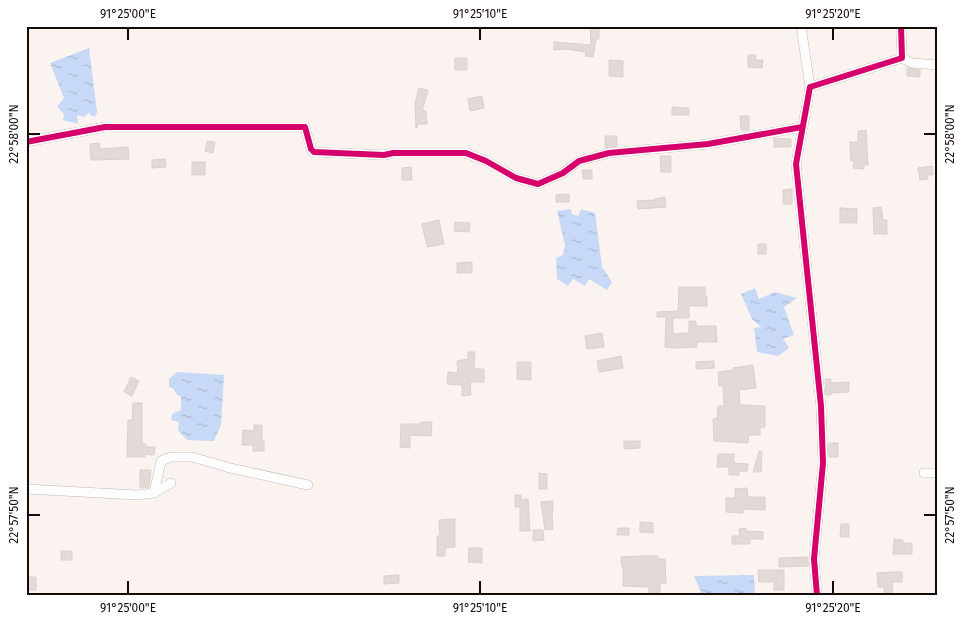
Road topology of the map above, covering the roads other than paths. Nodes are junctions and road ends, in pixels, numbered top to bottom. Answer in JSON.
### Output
{"nodes":[{"id":1,"x":801,"y":26,"type":"edge"},
{"id":2,"x":901,"y":26,"type":"edge"},
{"id":3,"x":902,"y":58,"type":"junction"},
{"id":4,"x":938,"y":65,"type":"edge"},
{"id":5,"x":810,"y":86,"type":"junction"},
{"id":6,"x":802,"y":128,"type":"junction"},
{"id":7,"x":26,"y":142,"type":"edge"},
{"id":8,"x":924,"y":473,"type":"dead end"},
{"id":9,"x":938,"y":473,"type":"edge"},
{"id":10,"x":171,"y":483,"type":"dead end"},
{"id":11,"x":308,"y":485,"type":"dead end"},
{"id":12,"x":26,"y":489,"type":"edge"},
{"id":13,"x":154,"y":493,"type":"junction"},
{"id":14,"x":817,"y":595,"type":"edge"}],
"edges":[{"from":1,"to":5,"type":"street"},
{"from":2,"to":3,"type":"street"},
{"from":3,"to":4,"type":"street"},
{"from":3,"to":5,"type":"street"},
{"from":5,"to":6,"type":"street"},
{"from":6,"to":7,"type":"street"},
{"from":6,"to":14,"type":"street"},
{"from":8,"to":9,"type":"street"},
{"from":10,"to":13,"type":"street"},
{"from":11,"to":13,"type":"street"},
{"from":12,"to":13,"type":"street"}]}
